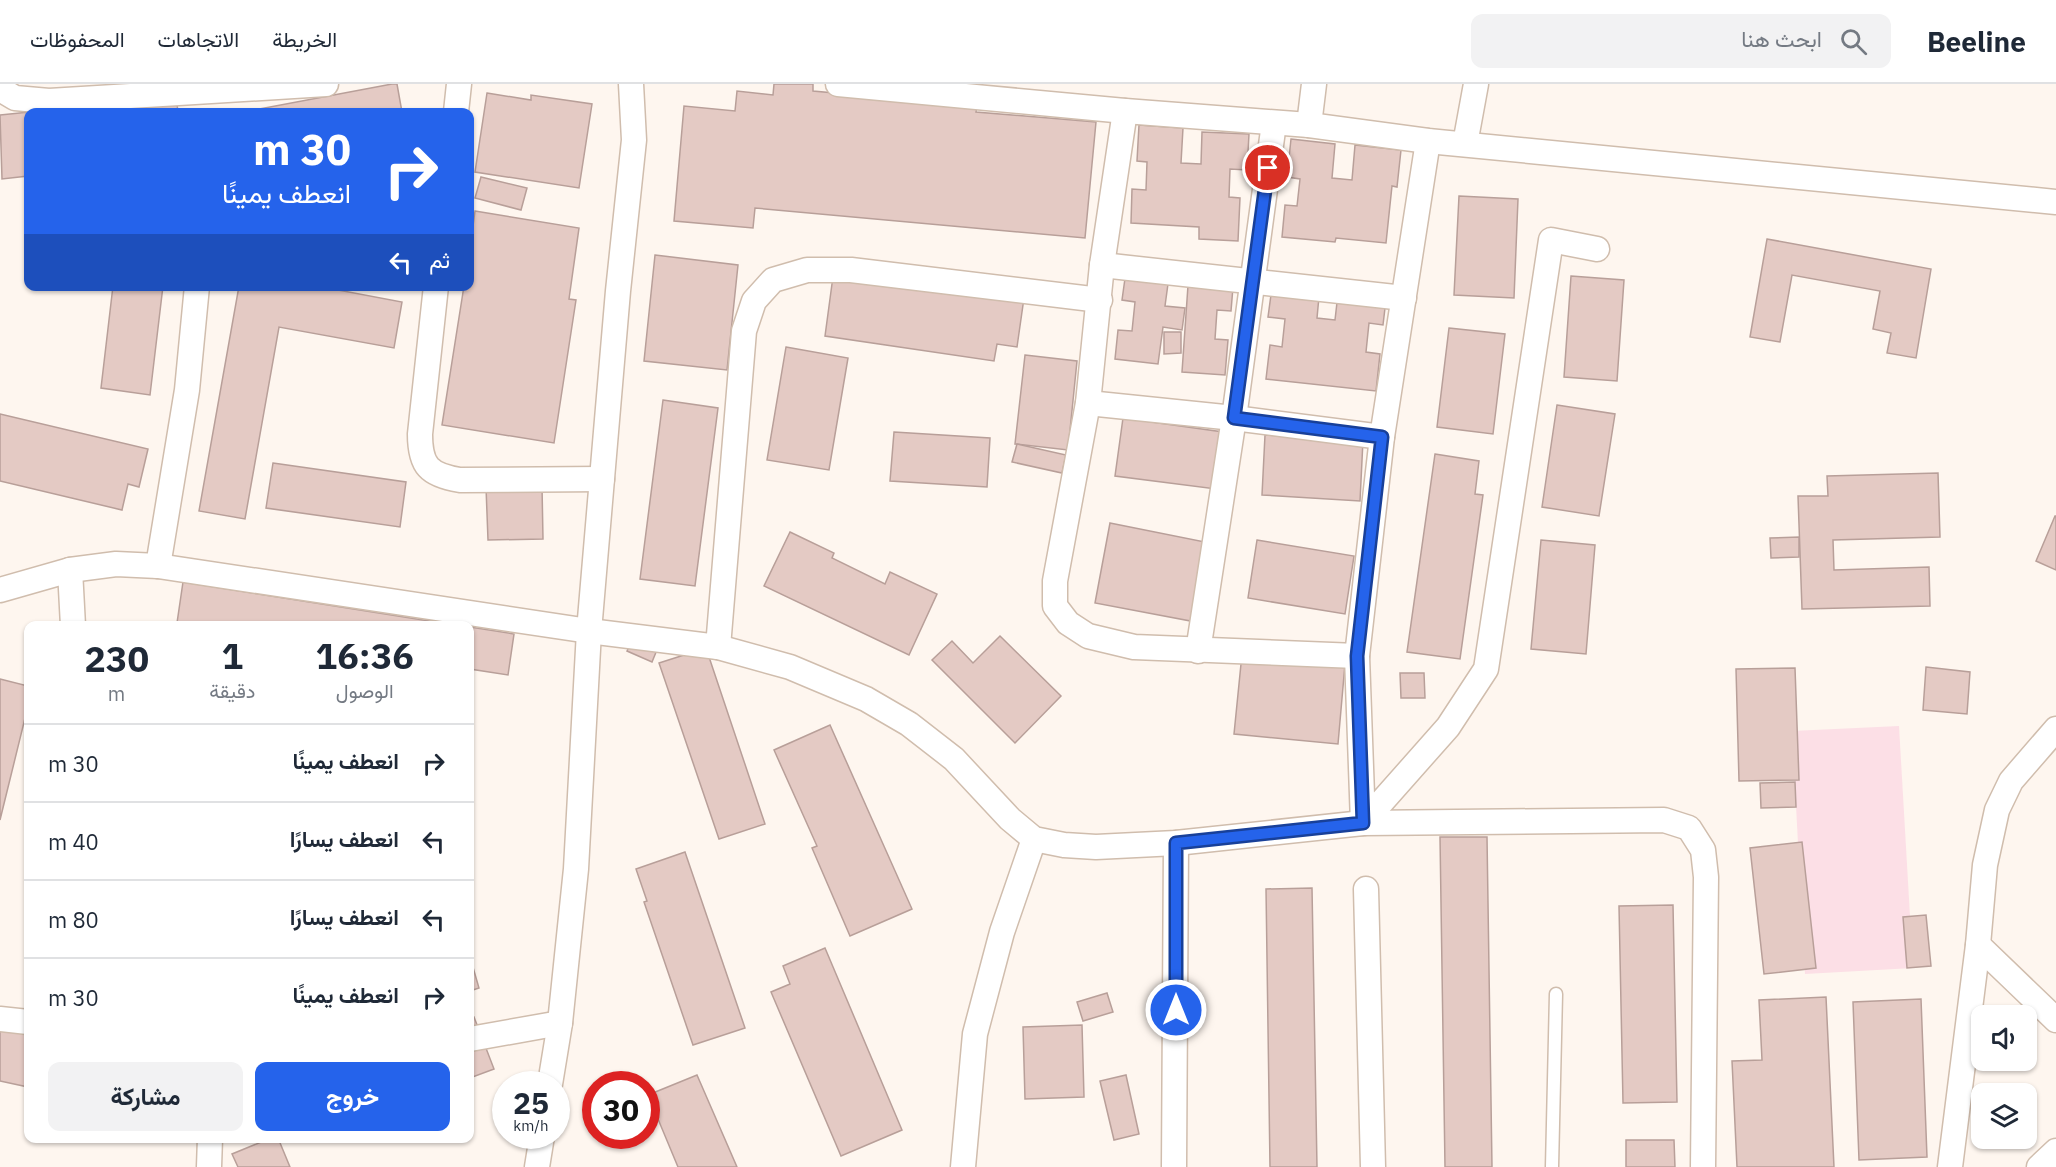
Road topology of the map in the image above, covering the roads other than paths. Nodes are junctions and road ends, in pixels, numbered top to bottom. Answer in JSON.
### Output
{"nodes":[{"id":1,"x":326,"y":84,"type":"edge"},
{"id":2,"x":459,"y":84,"type":"edge"},
{"id":3,"x":631,"y":84,"type":"edge"},
{"id":4,"x":837,"y":84,"type":"edge"},
{"id":5,"x":1314,"y":84,"type":"edge"},
{"id":6,"x":1476,"y":84,"type":"edge"},
{"id":7,"x":884,"y":86,"type":"edge"},
{"id":8,"x":0,"y":89,"type":"edge"},
{"id":9,"x":187,"y":96,"type":"edge"},
{"id":10,"x":456,"y":108,"type":"edge"},
{"id":11,"x":1125,"y":111,"type":"junction"},
{"id":12,"x":1274,"y":123,"type":"junction"},
{"id":13,"x":1309,"y":125,"type":"junction"},
{"id":14,"x":1428,"y":141,"type":"junction"},
{"id":15,"x":1465,"y":144,"type":"junction"},
{"id":16,"x":2056,"y":202,"type":"edge"},
{"id":17,"x":1596,"y":249,"type":"dead end"},
{"id":18,"x":1102,"y":265,"type":"junction"},
{"id":19,"x":1253,"y":281,"type":"junction"},
{"id":20,"x":197,"y":291,"type":"edge"},
{"id":21,"x":435,"y":291,"type":"edge"},
{"id":22,"x":1404,"y":297,"type":"junction"},
{"id":23,"x":1100,"y":300,"type":"junction"},
{"id":24,"x":1088,"y":403,"type":"junction"},
{"id":25,"x":1234,"y":418,"type":"junction"},
{"id":26,"x":1382,"y":437,"type":"junction"},
{"id":27,"x":602,"y":479,"type":"junction"},
{"id":28,"x":158,"y":567,"type":"junction"},
{"id":29,"x":70,"y":570,"type":"junction"},
{"id":30,"x":0,"y":590,"type":"edge"},
{"id":31,"x":73,"y":621,"type":"edge"},
{"id":32,"x":589,"y":631,"type":"junction"},
{"id":33,"x":718,"y":647,"type":"junction"},
{"id":34,"x":1198,"y":651,"type":"junction"},
{"id":35,"x":1357,"y":656,"type":"junction"},
{"id":36,"x":2056,"y":729,"type":"edge"},
{"id":37,"x":1363,"y":823,"type":"junction"},
{"id":38,"x":1034,"y":839,"type":"junction"},
{"id":39,"x":1176,"y":843,"type":"junction"},
{"id":40,"x":1366,"y":888,"type":"dead end"},
{"id":41,"x":1978,"y":945,"type":"junction"},
{"id":42,"x":1556,"y":994,"type":"dead end"},
{"id":43,"x":0,"y":1019,"type":"edge"},
{"id":44,"x":2056,"y":1020,"type":"edge"},
{"id":45,"x":24,"y":1022,"type":"edge"},
{"id":46,"x":560,"y":1023,"type":"junction"},
{"id":47,"x":474,"y":1038,"type":"edge"},
{"id":48,"x":552,"y":1071,"type":"edge"},
{"id":49,"x":210,"y":1143,"type":"edge"},
{"id":50,"x":540,"y":1149,"type":"edge"},
{"id":51,"x":2056,"y":1151,"type":"edge"},
{"id":52,"x":209,"y":1167,"type":"edge"},
{"id":53,"x":537,"y":1167,"type":"edge"},
{"id":54,"x":963,"y":1167,"type":"edge"},
{"id":55,"x":1174,"y":1167,"type":"edge"},
{"id":56,"x":1373,"y":1167,"type":"edge"},
{"id":57,"x":1552,"y":1167,"type":"edge"},
{"id":58,"x":1703,"y":1167,"type":"edge"},
{"id":59,"x":1950,"y":1167,"type":"edge"},
{"id":60,"x":2039,"y":1167,"type":"edge"}],
"edges":[{"from":1,"to":9,"type":"street"},
{"from":2,"to":10,"type":"street"},
{"from":3,"to":27,"type":"street"},
{"from":4,"to":7,"type":"street"},
{"from":5,"to":13,"type":"street"},
{"from":6,"to":15,"type":"street"},
{"from":7,"to":11,"type":"street"},
{"from":8,"to":9,"type":"street"},
{"from":11,"to":12,"type":"street"},
{"from":11,"to":18,"type":"street"},
{"from":12,"to":13,"type":"street"},
{"from":12,"to":19,"type":"street"},
{"from":13,"to":14,"type":"street"},
{"from":14,"to":15,"type":"street"},
{"from":14,"to":22,"type":"street"},
{"from":15,"to":16,"type":"street"},
{"from":17,"to":37,"type":"street"},
{"from":18,"to":19,"type":"street"},
{"from":18,"to":23,"type":"street"},
{"from":19,"to":22,"type":"street"},
{"from":19,"to":25,"type":"street"},
{"from":20,"to":28,"type":"street"},
{"from":21,"to":27,"type":"street"},
{"from":22,"to":26,"type":"street"},
{"from":23,"to":24,"type":"street"},
{"from":23,"to":33,"type":"street"},
{"from":24,"to":25,"type":"street"},
{"from":24,"to":34,"type":"street"},
{"from":25,"to":26,"type":"street"},
{"from":25,"to":34,"type":"street"},
{"from":26,"to":35,"type":"street"},
{"from":27,"to":32,"type":"street"},
{"from":28,"to":29,"type":"street"},
{"from":28,"to":32,"type":"street"},
{"from":29,"to":30,"type":"street"},
{"from":29,"to":31,"type":"street"},
{"from":32,"to":33,"type":"street"},
{"from":32,"to":46,"type":"street"},
{"from":33,"to":38,"type":"street"},
{"from":34,"to":35,"type":"street"},
{"from":35,"to":37,"type":"street"},
{"from":36,"to":41,"type":"street"},
{"from":37,"to":39,"type":"street"},
{"from":37,"to":58,"type":"street"},
{"from":38,"to":39,"type":"street"},
{"from":38,"to":54,"type":"street"},
{"from":39,"to":55,"type":"street"},
{"from":40,"to":56,"type":"street"},
{"from":41,"to":44,"type":"street"},
{"from":41,"to":59,"type":"street"},
{"from":42,"to":57,"type":"lane"},
{"from":43,"to":45,"type":"street"},
{"from":46,"to":47,"type":"street"},
{"from":46,"to":48,"type":"street"},
{"from":49,"to":52,"type":"street"},
{"from":50,"to":53,"type":"street"},
{"from":51,"to":60,"type":"street"}]}
